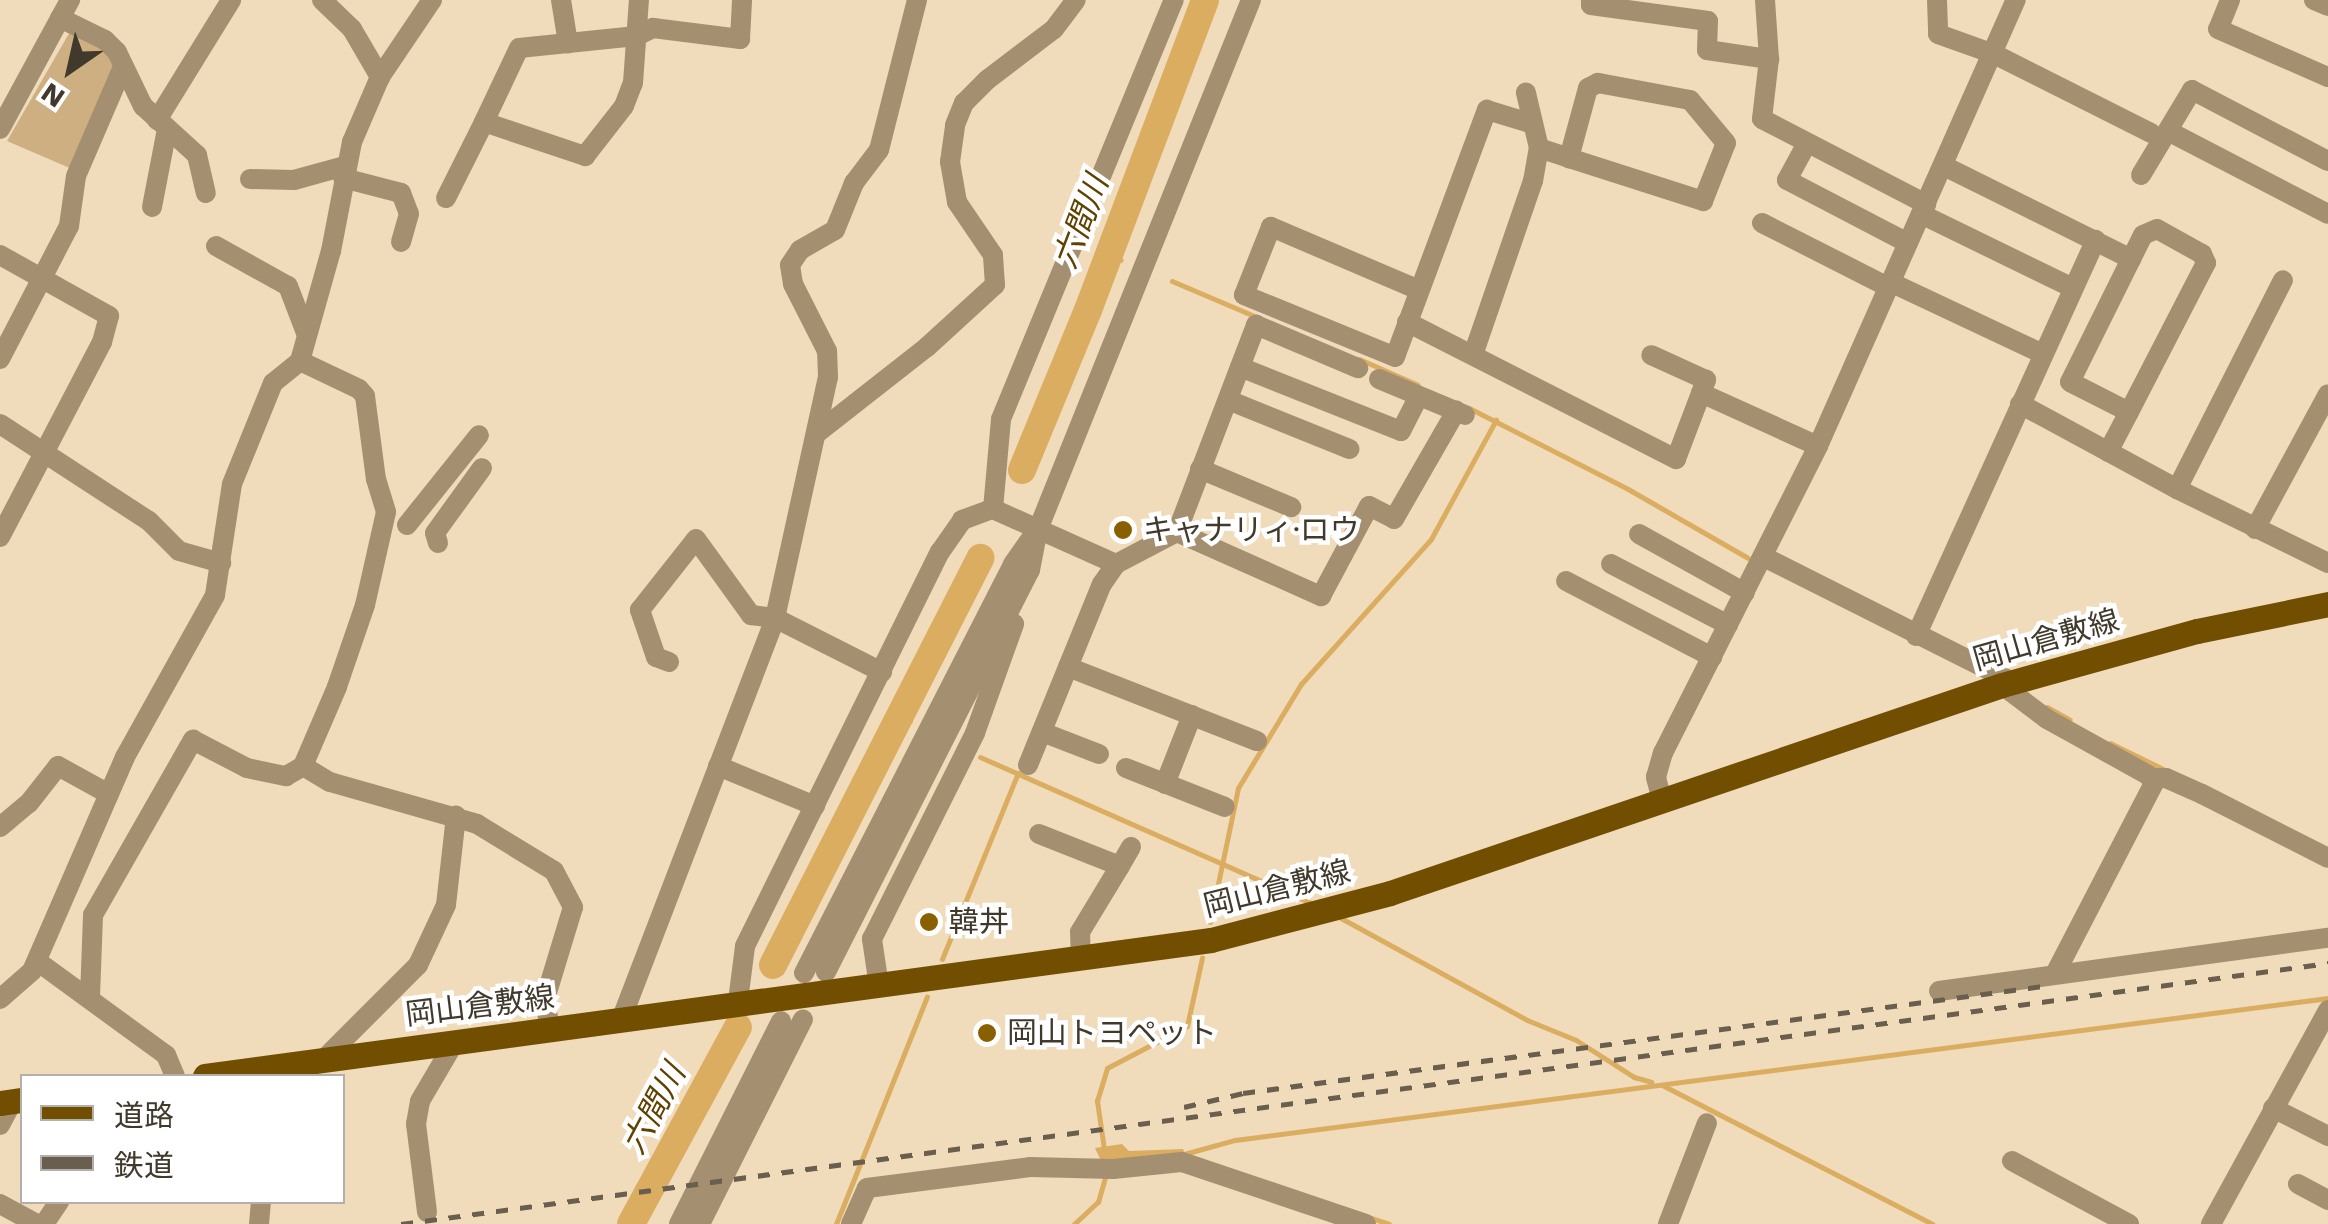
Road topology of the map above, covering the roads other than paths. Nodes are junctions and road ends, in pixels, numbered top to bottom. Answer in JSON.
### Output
{"nodes":[{"id":1,"x":231,"y":0,"type":"edge"},
{"id":2,"x":322,"y":0,"type":"edge"},
{"id":3,"x":432,"y":0,"type":"edge"},
{"id":4,"x":561,"y":0,"type":"edge"},
{"id":5,"x":639,"y":0,"type":"edge"},
{"id":6,"x":742,"y":0,"type":"edge"},
{"id":7,"x":916,"y":0,"type":"edge"},
{"id":8,"x":1076,"y":0,"type":"edge"},
{"id":9,"x":1174,"y":0,"type":"edge"},
{"id":10,"x":1250,"y":0,"type":"edge"},
{"id":11,"x":1591,"y":0,"type":"edge"},
{"id":12,"x":1765,"y":0,"type":"edge"},
{"id":13,"x":1937,"y":0,"type":"edge"},
{"id":14,"x":2016,"y":0,"type":"edge"},
{"id":15,"x":2230,"y":0,"type":"edge"},
{"id":16,"x":2314,"y":0,"type":"edge"},
{"id":17,"x":2328,"y":6,"type":"edge"},
{"id":18,"x":65,"y":9,"type":"edge"},
{"id":19,"x":637,"y":36,"type":"junction"},
{"id":20,"x":568,"y":43,"type":"junction"},
{"id":21,"x":1994,"y":54,"type":"junction"},
{"id":22,"x":1769,"y":59,"type":"junction"},
{"id":23,"x":123,"y":67,"type":"junction"},
{"id":24,"x":380,"y":77,"type":"junction"},
{"id":25,"x":2328,"y":78,"type":"edge"},
{"id":26,"x":1526,"y":93,"type":"dead end"},
{"id":27,"x":484,"y":122,"type":"junction"},
{"id":28,"x":1533,"y":124,"type":"junction"},
{"id":29,"x":162,"y":125,"type":"junction"},
{"id":30,"x":0,"y":130,"type":"edge"},
{"id":31,"x":2160,"y":132,"type":"junction"},
{"id":32,"x":1807,"y":143,"type":"junction"},
{"id":33,"x":1539,"y":148,"type":"junction"},
{"id":34,"x":1568,"y":158,"type":"junction"},
{"id":35,"x":2328,"y":161,"type":"edge"},
{"id":36,"x":1944,"y":166,"type":"junction"},
{"id":37,"x":344,"y":172,"type":"junction"},
{"id":38,"x":2141,"y":175,"type":"dead end"},
{"id":39,"x":250,"y":179,"type":"dead end"},
{"id":40,"x":206,"y":194,"type":"dead end"},
{"id":41,"x":446,"y":198,"type":"dead end"},
{"id":42,"x":152,"y":207,"type":"dead end"},
{"id":43,"x":1924,"y":209,"type":"junction"},
{"id":44,"x":2328,"y":214,"type":"edge"},
{"id":45,"x":1762,"y":222,"type":"dead end"},
{"id":46,"x":2096,"y":240,"type":"junction"},
{"id":47,"x":401,"y":242,"type":"dead end"},
{"id":48,"x":1908,"y":243,"type":"junction"},
{"id":49,"x":216,"y":246,"type":"dead end"},
{"id":50,"x":0,"y":256,"type":"edge"},
{"id":51,"x":2131,"y":259,"type":"junction"},
{"id":52,"x":42,"y":278,"type":"junction"},
{"id":53,"x":2282,"y":280,"type":"dead end"},
{"id":54,"x":1889,"y":284,"type":"junction"},
{"id":55,"x":2073,"y":288,"type":"junction"},
{"id":56,"x":1419,"y":290,"type":"junction"},
{"id":57,"x":1407,"y":322,"type":"junction"},
{"id":58,"x":306,"y":333,"type":"junction"},
{"id":59,"x":2043,"y":354,"type":"junction"},
{"id":60,"x":1651,"y":355,"type":"dead end"},
{"id":61,"x":1473,"y":356,"type":"junction"},
{"id":62,"x":0,"y":359,"type":"edge"},
{"id":63,"x":300,"y":361,"type":"junction"},
{"id":64,"x":1240,"y":367,"type":"junction"},
{"id":65,"x":1358,"y":368,"type":"dead end"},
{"id":66,"x":1379,"y":378,"type":"dead end"},
{"id":67,"x":1701,"y":393,"type":"junction"},
{"id":68,"x":2328,"y":394,"type":"edge"},
{"id":69,"x":1419,"y":396,"type":"junction"},
{"id":70,"x":1228,"y":400,"type":"junction"},
{"id":71,"x":2020,"y":404,"type":"junction"},
{"id":72,"x":2129,"y":412,"type":"junction"},
{"id":73,"x":0,"y":424,"type":"edge"},
{"id":74,"x":816,"y":434,"type":"junction"},
{"id":75,"x":479,"y":436,"type":"dead end"},
{"id":76,"x":1818,"y":446,"type":"junction"},
{"id":77,"x":1350,"y":449,"type":"dead end"},
{"id":78,"x":46,"y":452,"type":"junction"},
{"id":79,"x":2108,"y":452,"type":"junction"},
{"id":80,"x":482,"y":468,"type":"dead end"},
{"id":81,"x":1200,"y":469,"type":"junction"},
{"id":82,"x":2177,"y":490,"type":"junction"},
{"id":83,"x":1291,"y":508,"type":"dead end"},
{"id":84,"x":993,"y":509,"type":"junction"},
{"id":85,"x":386,"y":512,"type":"junction"},
{"id":86,"x":407,"y":525,"type":"junction"},
{"id":87,"x":1038,"y":527,"type":"junction"},
{"id":88,"x":2255,"y":529,"type":"junction"},
{"id":89,"x":1177,"y":532,"type":"junction"},
{"id":90,"x":1639,"y":534,"type":"dead end"},
{"id":91,"x":0,"y":536,"type":"edge"},
{"id":92,"x":2326,"y":556,"type":"edge"},
{"id":93,"x":1764,"y":557,"type":"junction"},
{"id":94,"x":221,"y":563,"type":"junction"},
{"id":95,"x":1116,"y":564,"type":"junction"},
{"id":96,"x":1611,"y":564,"type":"dead end"},
{"id":97,"x":1030,"y":570,"type":"junction"},
{"id":98,"x":1566,"y":581,"type":"dead end"},
{"id":99,"x":1745,"y":593,"type":"junction"},
{"id":100,"x":2328,"y":604,"type":"edge"},
{"id":101,"x":774,"y":618,"type":"junction"},
{"id":102,"x":1728,"y":625,"type":"junction"},
{"id":103,"x":1916,"y":636,"type":"junction"},
{"id":104,"x":1712,"y":657,"type":"junction"},
{"id":105,"x":669,"y":662,"type":"dead end"},
{"id":106,"x":1068,"y":667,"type":"junction"},
{"id":107,"x":882,"y":672,"type":"junction"},
{"id":108,"x":2007,"y":684,"type":"junction"},
{"id":109,"x":1192,"y":716,"type":"junction"},
{"id":110,"x":1042,"y":732,"type":"junction"},
{"id":111,"x":1257,"y":741,"type":"dead end"},
{"id":112,"x":1099,"y":754,"type":"dead end"},
{"id":113,"x":1028,"y":765,"type":"dead end"},
{"id":114,"x":303,"y":766,"type":"junction"},
{"id":115,"x":718,"y":766,"type":"junction"},
{"id":116,"x":1126,"y":768,"type":"dead end"},
{"id":117,"x":2152,"y":778,"type":"junction"},
{"id":118,"x":1165,"y":784,"type":"junction"},
{"id":119,"x":109,"y":794,"type":"junction"},
{"id":120,"x":1662,"y":800,"type":"junction"},
{"id":121,"x":815,"y":806,"type":"junction"},
{"id":122,"x":1225,"y":807,"type":"dead end"},
{"id":123,"x":456,"y":816,"type":"junction"},
{"id":124,"x":0,"y":827,"type":"edge"},
{"id":125,"x":1039,"y":834,"type":"dead end"},
{"id":126,"x":2328,"y":858,"type":"edge"},
{"id":127,"x":2328,"y":938,"type":"edge"},
{"id":128,"x":1081,"y":960,"type":"junction"},
{"id":129,"x":38,"y":961,"type":"junction"},
{"id":130,"x":2054,"y":974,"type":"junction"},
{"id":131,"x":9,"y":980,"type":"edge"},
{"id":132,"x":880,"y":986,"type":"junction"},
{"id":133,"x":1939,"y":991,"type":"dead end"},
{"id":134,"x":90,"y":997,"type":"junction"},
{"id":135,"x":0,"y":998,"type":"edge"},
{"id":136,"x":738,"y":1001,"type":"junction"},
{"id":137,"x":2328,"y":1010,"type":"edge"},
{"id":138,"x":803,"y":1019,"type":"dead end"},
{"id":139,"x":621,"y":1020,"type":"junction"},
{"id":140,"x":781,"y":1021,"type":"dead end"},
{"id":141,"x":550,"y":1030,"type":"junction"},
{"id":142,"x":454,"y":1043,"type":"junction"},
{"id":143,"x":324,"y":1058,"type":"junction"},
{"id":144,"x":257,"y":1073,"type":"edge"},
{"id":145,"x":174,"y":1074,"type":"edge"},
{"id":146,"x":12,"y":1101,"type":"edge"},
{"id":147,"x":2273,"y":1108,"type":"junction"},
{"id":148,"x":1707,"y":1122,"type":"dead end"},
{"id":149,"x":0,"y":1125,"type":"edge"},
{"id":150,"x":2328,"y":1136,"type":"edge"},
{"id":151,"x":2012,"y":1160,"type":"dead end"},
{"id":152,"x":2298,"y":1184,"type":"dead end"},
{"id":153,"x":2328,"y":1200,"type":"edge"},
{"id":154,"x":0,"y":1204,"type":"edge"},
{"id":155,"x":57,"y":1204,"type":"edge"},
{"id":156,"x":427,"y":1212,"type":"dead end"},
{"id":157,"x":40,"y":1224,"type":"edge"},
{"id":158,"x":679,"y":1224,"type":"edge"},
{"id":159,"x":700,"y":1224,"type":"edge"},
{"id":160,"x":851,"y":1224,"type":"edge"},
{"id":161,"x":1366,"y":1224,"type":"edge"},
{"id":162,"x":1668,"y":1224,"type":"edge"},
{"id":163,"x":2129,"y":1224,"type":"edge"},
{"id":164,"x":2211,"y":1224,"type":"edge"}],
"edges":[{"from":1,"to":29,"type":"street"},
{"from":2,"to":24,"type":"street"},
{"from":3,"to":24,"type":"street"},
{"from":4,"to":20,"type":"street"},
{"from":5,"to":19,"type":"street"},
{"from":6,"to":19,"type":"street"},
{"from":7,"to":74,"type":"street"},
{"from":8,"to":74,"type":"street"},
{"from":9,"to":84,"type":"street"},
{"from":10,"to":87,"type":"street"},
{"from":11,"to":22,"type":"street"},
{"from":12,"to":22,"type":"street"},
{"from":13,"to":21,"type":"street"},
{"from":14,"to":21,"type":"street"},
{"from":15,"to":25,"type":"street"},
{"from":16,"to":17,"type":"street"},
{"from":18,"to":23,"type":"street"},
{"from":18,"to":30,"type":"street"},
{"from":19,"to":20,"type":"street"},
{"from":19,"to":27,"type":"street"},
{"from":20,"to":27,"type":"street"},
{"from":21,"to":31,"type":"street"},
{"from":21,"to":36,"type":"street"},
{"from":22,"to":32,"type":"street"},
{"from":23,"to":29,"type":"street"},
{"from":23,"to":52,"type":"street"},
{"from":24,"to":37,"type":"street"},
{"from":26,"to":28,"type":"street"},
{"from":27,"to":41,"type":"street"},
{"from":28,"to":33,"type":"street"},
{"from":28,"to":56,"type":"street"},
{"from":29,"to":40,"type":"street"},
{"from":29,"to":42,"type":"street"},
{"from":31,"to":35,"type":"street"},
{"from":31,"to":38,"type":"street"},
{"from":31,"to":44,"type":"street"},
{"from":32,"to":43,"type":"street"},
{"from":32,"to":48,"type":"street"},
{"from":33,"to":34,"type":"street"},
{"from":33,"to":61,"type":"street"},
{"from":34,"to":34,"type":"street"},
{"from":36,"to":43,"type":"street"},
{"from":36,"to":46,"type":"street"},
{"from":37,"to":39,"type":"street"},
{"from":37,"to":47,"type":"street"},
{"from":37,"to":58,"type":"street"},
{"from":43,"to":48,"type":"street"},
{"from":43,"to":55,"type":"street"},
{"from":45,"to":54,"type":"street"},
{"from":46,"to":51,"type":"street"},
{"from":46,"to":55,"type":"street"},
{"from":48,"to":54,"type":"street"},
{"from":49,"to":58,"type":"street"},
{"from":50,"to":52,"type":"street"},
{"from":51,"to":72,"type":"street"},
{"from":51,"to":72,"type":"street"},
{"from":52,"to":62,"type":"street"},
{"from":52,"to":78,"type":"street"},
{"from":53,"to":82,"type":"street"},
{"from":54,"to":59,"type":"street"},
{"from":54,"to":76,"type":"street"},
{"from":55,"to":59,"type":"street"},
{"from":56,"to":57,"type":"street"},
{"from":56,"to":57,"type":"street"},
{"from":57,"to":61,"type":"street"},
{"from":58,"to":63,"type":"street"},
{"from":59,"to":71,"type":"street"},
{"from":60,"to":67,"type":"street"},
{"from":61,"to":67,"type":"street"},
{"from":63,"to":85,"type":"street"},
{"from":63,"to":94,"type":"street"},
{"from":64,"to":65,"type":"street"},
{"from":64,"to":69,"type":"street"},
{"from":64,"to":70,"type":"street"},
{"from":66,"to":69,"type":"street"},
{"from":67,"to":76,"type":"street"},
{"from":68,"to":88,"type":"street"},
{"from":69,"to":89,"type":"street"},
{"from":70,"to":77,"type":"street"},
{"from":70,"to":81,"type":"street"},
{"from":71,"to":79,"type":"street"},
{"from":71,"to":103,"type":"street"},
{"from":72,"to":79,"type":"street"},
{"from":73,"to":78,"type":"street"},
{"from":74,"to":101,"type":"street"},
{"from":75,"to":86,"type":"street"},
{"from":76,"to":93,"type":"street"},
{"from":78,"to":91,"type":"street"},
{"from":78,"to":94,"type":"street"},
{"from":79,"to":82,"type":"street"},
{"from":80,"to":86,"type":"street"},
{"from":81,"to":83,"type":"street"},
{"from":81,"to":89,"type":"street"},
{"from":82,"to":88,"type":"street"},
{"from":84,"to":87,"type":"street"},
{"from":84,"to":107,"type":"street"},
{"from":85,"to":86,"type":"street"},
{"from":85,"to":114,"type":"street"},
{"from":87,"to":95,"type":"street"},
{"from":87,"to":97,"type":"street"},
{"from":87,"to":97,"type":"street"},
{"from":88,"to":92,"type":"street"},
{"from":89,"to":95,"type":"street"},
{"from":90,"to":99,"type":"street"},
{"from":93,"to":99,"type":"street"},
{"from":93,"to":103,"type":"street"},
{"from":94,"to":119,"type":"street"},
{"from":95,"to":106,"type":"street"},
{"from":96,"to":102,"type":"street"},
{"from":97,"to":132,"type":"street"},
{"from":98,"to":104,"type":"street"},
{"from":99,"to":102,"type":"street"},
{"from":100,"to":108,"type":"main road","name":"岡山倉敷線"},
{"from":101,"to":105,"type":"street"},
{"from":101,"to":107,"type":"street"},
{"from":101,"to":115,"type":"street"},
{"from":102,"to":104,"type":"street"},
{"from":103,"to":108,"type":"street"},
{"from":104,"to":120,"type":"street"},
{"from":106,"to":109,"type":"street"},
{"from":106,"to":110,"type":"street"},
{"from":107,"to":121,"type":"street"},
{"from":108,"to":117,"type":"street"},
{"from":108,"to":120,"type":"main road","name":"岡山倉敷線"},
{"from":109,"to":111,"type":"street"},
{"from":109,"to":118,"type":"street"},
{"from":110,"to":112,"type":"street"},
{"from":110,"to":113,"type":"street"},
{"from":114,"to":123,"type":"street"},
{"from":114,"to":134,"type":"street"},
{"from":115,"to":121,"type":"street"},
{"from":115,"to":139,"type":"street"},
{"from":116,"to":118,"type":"street"},
{"from":117,"to":126,"type":"street"},
{"from":117,"to":130,"type":"street"},
{"from":118,"to":122,"type":"street"},
{"from":119,"to":124,"type":"street"},
{"from":119,"to":129,"type":"street"},
{"from":120,"to":128,"type":"main road","name":"岡山倉敷線"},
{"from":121,"to":136,"type":"street"},
{"from":123,"to":141,"type":"street"},
{"from":123,"to":143,"type":"street"},
{"from":125,"to":128,"type":"street"},
{"from":127,"to":130,"type":"street"},
{"from":128,"to":132,"type":"main road","name":"岡山倉敷線"},
{"from":129,"to":131,"type":"street"},
{"from":129,"to":134,"type":"street"},
{"from":130,"to":133,"type":"street"},
{"from":131,"to":135,"type":"street"},
{"from":132,"to":136,"type":"main road","name":"岡山倉敷線"},
{"from":134,"to":145,"type":"street"},
{"from":136,"to":139,"type":"main road","name":"岡山倉敷線"},
{"from":137,"to":147,"type":"street"},
{"from":138,"to":159,"type":"street"},
{"from":139,"to":141,"type":"main road","name":"岡山倉敷線"},
{"from":140,"to":158,"type":"street"},
{"from":141,"to":142,"type":"main road","name":"岡山倉敷線"},
{"from":142,"to":143,"type":"main road","name":"岡山倉敷線"},
{"from":142,"to":156,"type":"street"},
{"from":143,"to":144,"type":"main road","name":"岡山倉敷線"},
{"from":146,"to":149,"type":"street"},
{"from":147,"to":150,"type":"street"},
{"from":147,"to":164,"type":"street"},
{"from":148,"to":162,"type":"street"},
{"from":151,"to":163,"type":"street"},
{"from":152,"to":153,"type":"street"},
{"from":154,"to":157,"type":"street"},
{"from":155,"to":157,"type":"street"},
{"from":160,"to":161,"type":"street"}]}
